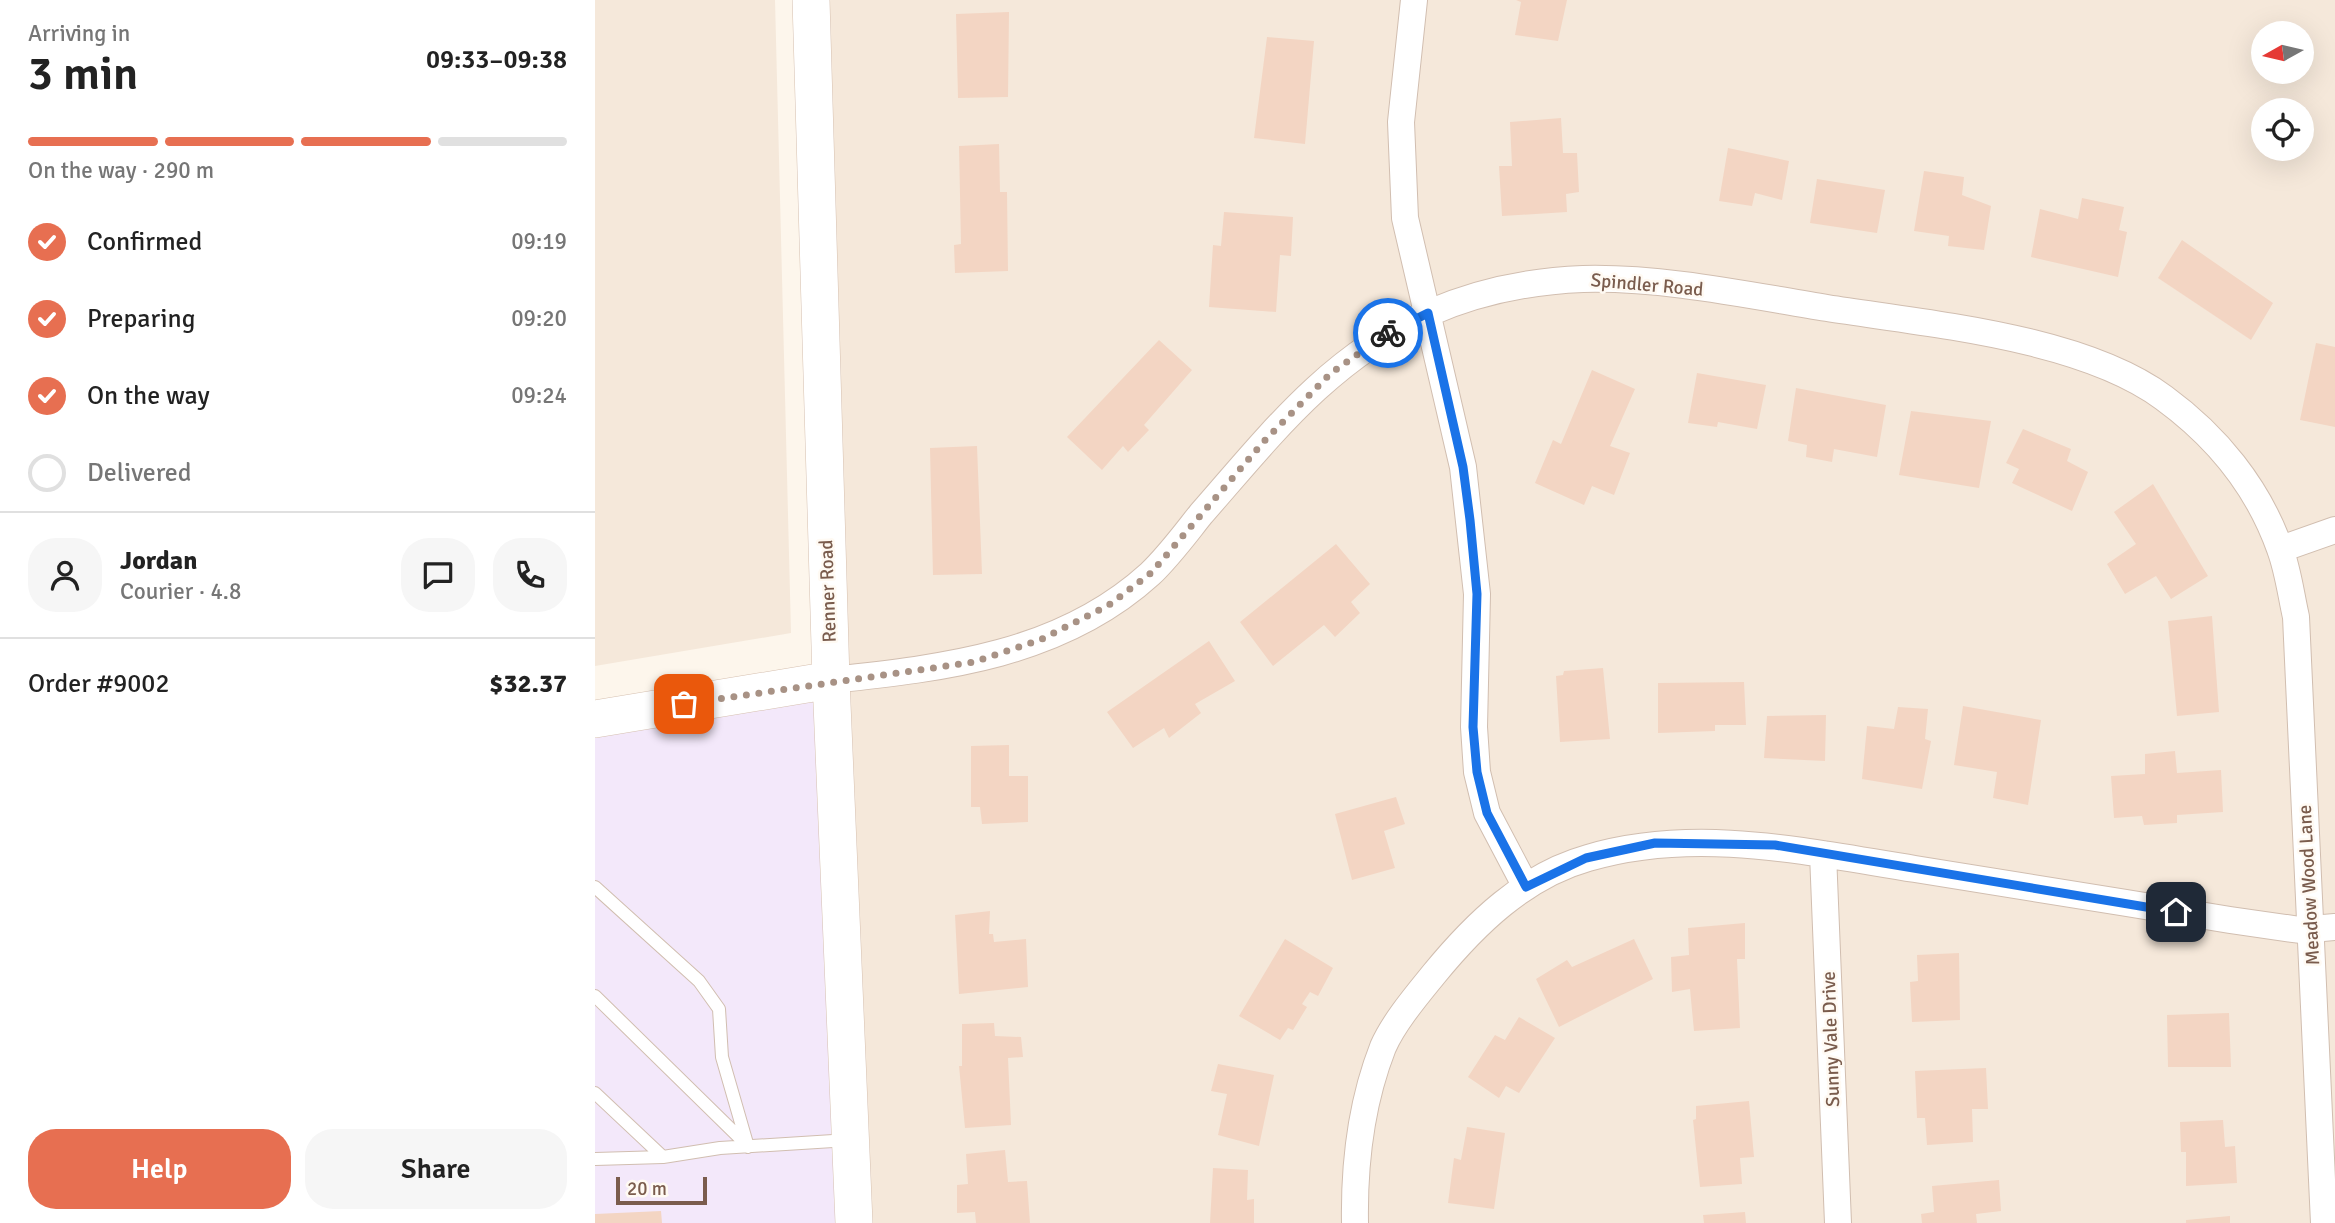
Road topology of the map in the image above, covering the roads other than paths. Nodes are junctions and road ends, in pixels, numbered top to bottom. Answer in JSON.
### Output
{"nodes":[{"id":1,"x":811,"y":0,"type":"edge"},
{"id":2,"x":1414,"y":0,"type":"edge"},
{"id":3,"x":1428,"y":313,"type":"junction"},
{"id":4,"x":2335,"y":530,"type":"edge"},
{"id":5,"x":2281,"y":550,"type":"junction"},
{"id":6,"x":831,"y":680,"type":"junction"},
{"id":7,"x":595,"y":719,"type":"edge"},
{"id":8,"x":1823,"y":854,"type":"junction"},
{"id":9,"x":595,"y":887,"type":"edge"},
{"id":10,"x":1526,"y":887,"type":"junction"},
{"id":11,"x":2323,"y":929,"type":"edge"},
{"id":12,"x":595,"y":996,"type":"edge"},
{"id":13,"x":595,"y":1093,"type":"edge"},
{"id":14,"x":850,"y":1140,"type":"junction"},
{"id":15,"x":748,"y":1147,"type":"junction"},
{"id":16,"x":663,"y":1157,"type":"junction"},
{"id":17,"x":595,"y":1159,"type":"edge"},
{"id":18,"x":854,"y":1223,"type":"edge"},
{"id":19,"x":1355,"y":1223,"type":"edge"},
{"id":20,"x":1838,"y":1223,"type":"edge"},
{"id":21,"x":2324,"y":1223,"type":"edge"}],
"edges":[{"from":1,"to":6,"type":"main road","name":"Renner Road"},
{"from":2,"to":3,"type":"street"},
{"from":3,"to":5,"type":"street","name":"Spindler Road"},
{"from":3,"to":6,"type":"street","name":"Spindler Road"},
{"from":3,"to":10,"type":"street"},
{"from":4,"to":5,"type":"street"},
{"from":5,"to":11,"type":"street","name":"Meadow Wood Lane"},
{"from":6,"to":7,"type":"main road","name":"Spindler Road"},
{"from":6,"to":14,"type":"main road","name":"Renner Road"},
{"from":8,"to":10,"type":"street"},
{"from":8,"to":11,"type":"street"},
{"from":8,"to":20,"type":"street","name":"Sunny Vale Drive"},
{"from":9,"to":15,"type":"lane"},
{"from":10,"to":19,"type":"street"},
{"from":11,"to":21,"type":"street","name":"Meadow Wood Lane"},
{"from":12,"to":15,"type":"lane"},
{"from":13,"to":16,"type":"lane"},
{"from":14,"to":15,"type":"lane"},
{"from":14,"to":18,"type":"main road","name":"Renner Road"},
{"from":15,"to":16,"type":"lane"},
{"from":16,"to":17,"type":"lane"}]}
